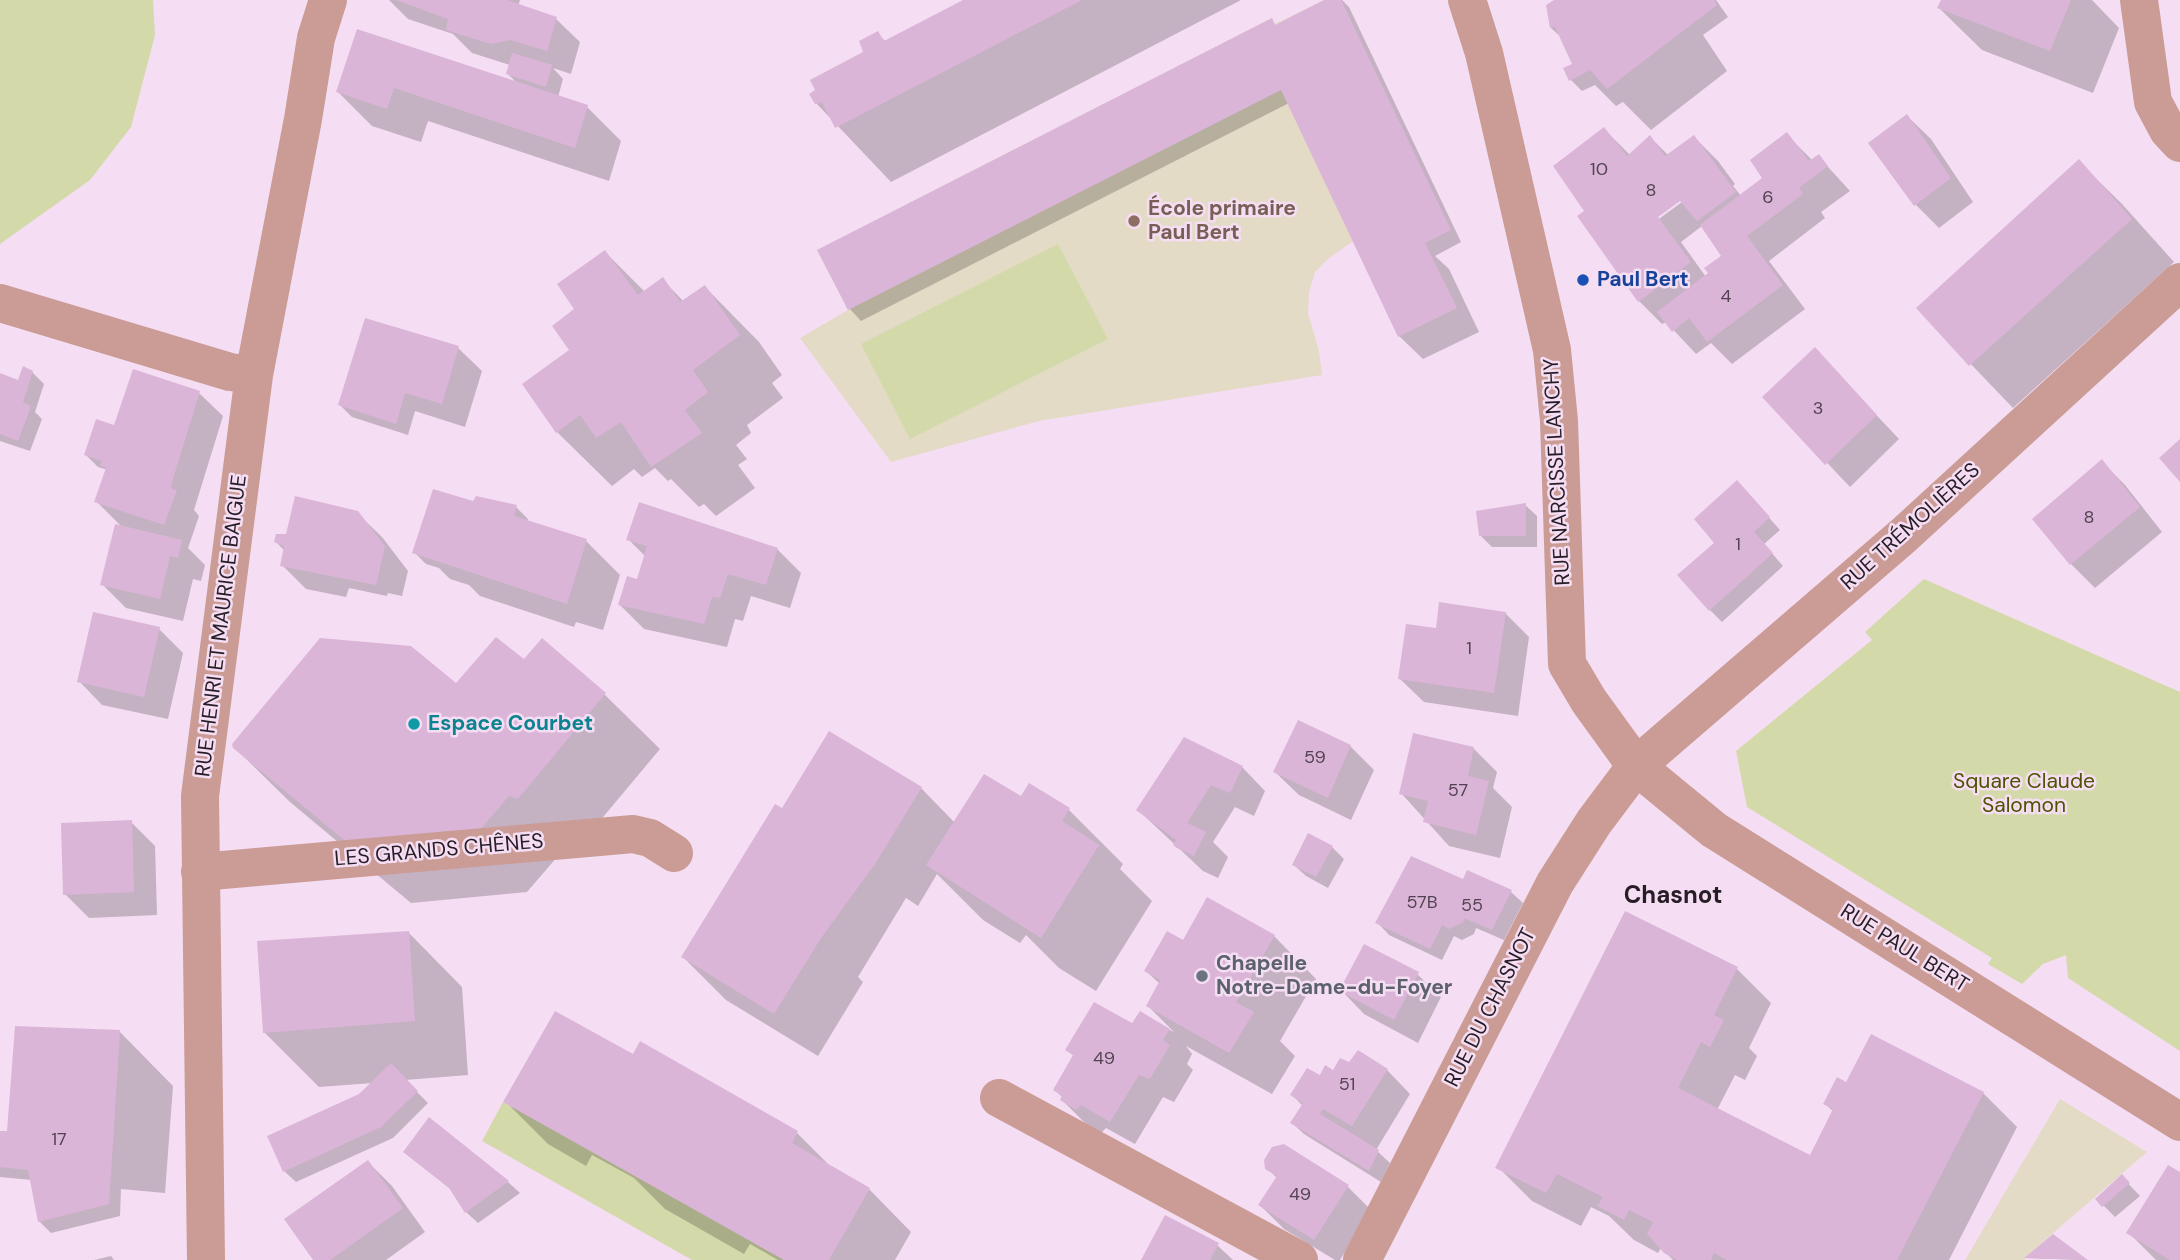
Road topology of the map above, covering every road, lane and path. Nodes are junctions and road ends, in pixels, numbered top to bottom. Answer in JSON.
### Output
{"nodes":[{"id":1,"x":328,"y":0,"type":"edge"},
{"id":2,"x":1467,"y":0,"type":"edge"},
{"id":3,"x":2139,"y":0,"type":"edge"},
{"id":4,"x":2180,"y":143,"type":"edge"},
{"id":5,"x":2180,"y":282,"type":"edge"},
{"id":6,"x":0,"y":303,"type":"edge"},
{"id":7,"x":254,"y":375,"type":"junction"},
{"id":8,"x":1636,"y":766,"type":"junction"},
{"id":9,"x":674,"y":853,"type":"dead end"},
{"id":10,"x":200,"y":872,"type":"junction"},
{"id":11,"x":999,"y":1098,"type":"dead end"},
{"id":12,"x":2180,"y":1122,"type":"edge"},
{"id":13,"x":206,"y":1260,"type":"edge"},
{"id":14,"x":1299,"y":1260,"type":"edge"},
{"id":15,"x":1362,"y":1260,"type":"edge"}],
"edges":[{"from":1,"to":7,"type":"street","name":"RUE HENRI ET MAURICE BAIGUE"},
{"from":2,"to":8,"type":"street","name":"RUE NARCISSE LANCHY"},
{"from":3,"to":4,"type":"street"},
{"from":5,"to":8,"type":"street","name":"RUE TRÉMOLIÈRES"},
{"from":6,"to":7,"type":"street"},
{"from":7,"to":10,"type":"street","name":"RUE HENRI ET MAURICE BAIGUE"},
{"from":8,"to":12,"type":"street","name":"RUE PAUL BERT"},
{"from":8,"to":15,"type":"street","name":"RUE DU CHASNOT"},
{"from":9,"to":10,"type":"street","name":"LES GRANDS CHÊNES"},
{"from":10,"to":13,"type":"street","name":"RUE HENRI ET MAURICE BAIGUE"},
{"from":11,"to":14,"type":"street"}]}
